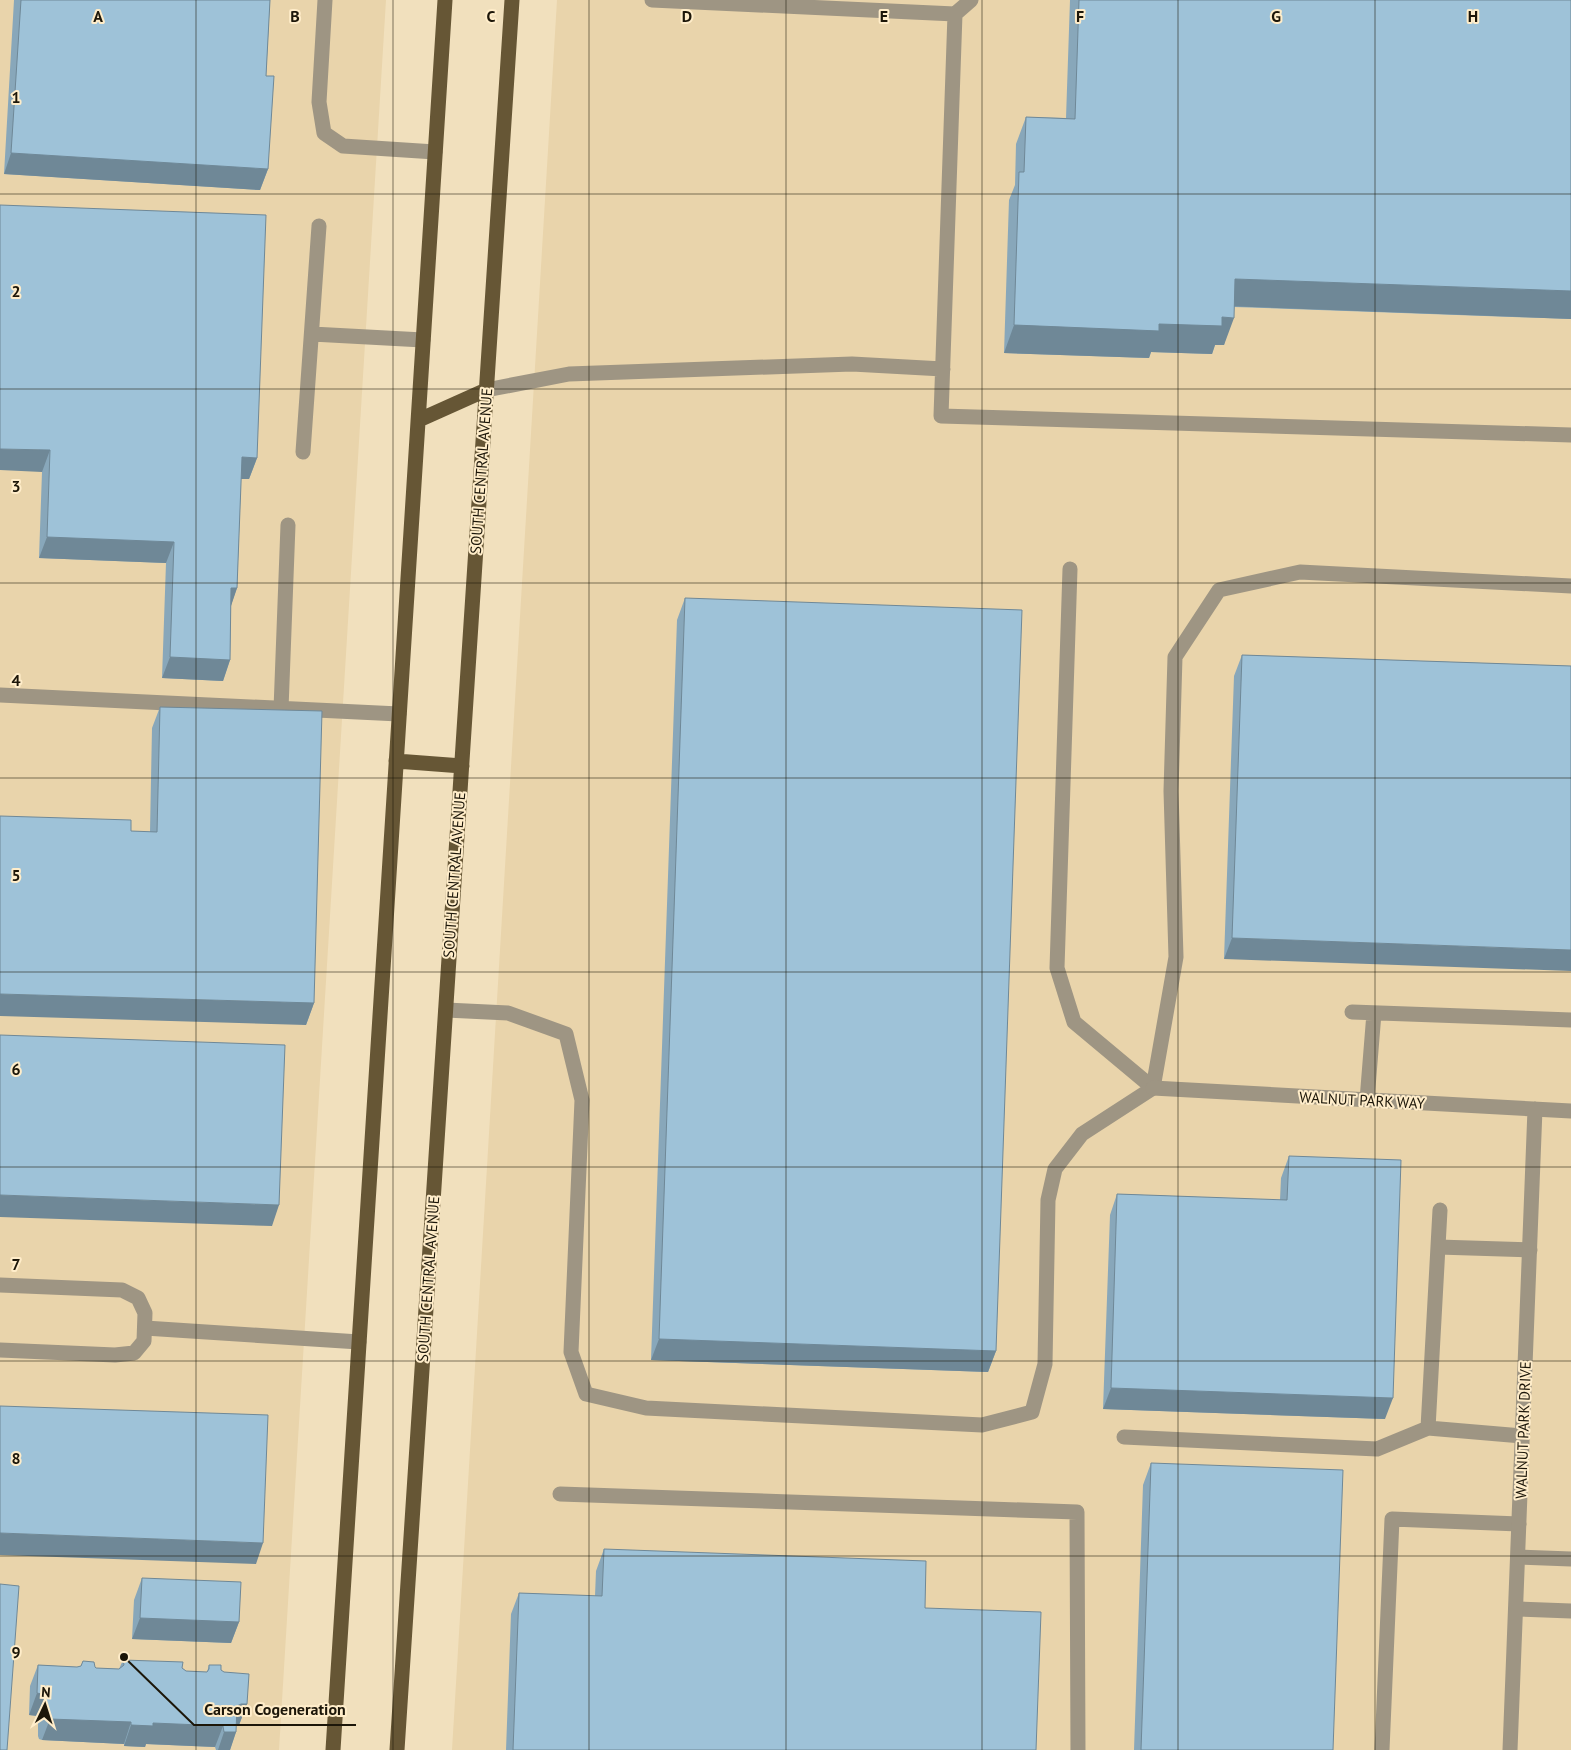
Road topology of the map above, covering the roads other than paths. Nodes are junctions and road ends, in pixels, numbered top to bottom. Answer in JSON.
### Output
{"nodes":[{"id":1,"x":325,"y":0,"type":"edge"},
{"id":2,"x":445,"y":0,"type":"edge"},
{"id":3,"x":512,"y":0,"type":"edge"},
{"id":4,"x":652,"y":0,"type":"edge"},
{"id":5,"x":971,"y":0,"type":"edge"},
{"id":6,"x":955,"y":14,"type":"junction"},
{"id":7,"x":435,"y":152,"type":"junction"},
{"id":8,"x":319,"y":226,"type":"dead end"},
{"id":9,"x":312,"y":334,"type":"junction"},
{"id":10,"x":423,"y":340,"type":"junction"},
{"id":11,"x":943,"y":369,"type":"junction"},
{"id":12,"x":486,"y":390,"type":"junction"},
{"id":13,"x":418,"y":420,"type":"junction"},
{"id":14,"x":1571,"y":435,"type":"edge"},
{"id":15,"x":303,"y":452,"type":"dead end"},
{"id":16,"x":288,"y":525,"type":"dead end"},
{"id":17,"x":1070,"y":569,"type":"dead end"},
{"id":18,"x":1571,"y":586,"type":"edge"},
{"id":19,"x":0,"y":695,"type":"edge"},
{"id":20,"x":282,"y":708,"type":"junction"},
{"id":21,"x":399,"y":714,"type":"junction"},
{"id":22,"x":396,"y":761,"type":"junction"},
{"id":23,"x":462,"y":766,"type":"junction"},
{"id":24,"x":446,"y":1010,"type":"junction"},
{"id":25,"x":1352,"y":1012,"type":"dead end"},
{"id":26,"x":1374,"y":1013,"type":"junction"},
{"id":27,"x":1571,"y":1020,"type":"edge"},
{"id":28,"x":1154,"y":1088,"type":"junction"},
{"id":29,"x":1367,"y":1100,"type":"junction"},
{"id":30,"x":1535,"y":1109,"type":"junction"},
{"id":31,"x":1571,"y":1112,"type":"edge"},
{"id":32,"x":1440,"y":1210,"type":"dead end"},
{"id":33,"x":1438,"y":1247,"type":"junction"},
{"id":34,"x":1530,"y":1250,"type":"junction"},
{"id":35,"x":0,"y":1285,"type":"edge"},
{"id":36,"x":145,"y":1328,"type":"junction"},
{"id":37,"x":360,"y":1342,"type":"junction"},
{"id":38,"x":0,"y":1350,"type":"edge"},
{"id":39,"x":1428,"y":1428,"type":"junction"},
{"id":40,"x":1522,"y":1436,"type":"junction"},
{"id":41,"x":1124,"y":1437,"type":"dead end"},
{"id":42,"x":560,"y":1494,"type":"dead end"},
{"id":43,"x":1519,"y":1524,"type":"junction"},
{"id":44,"x":1518,"y":1557,"type":"junction"},
{"id":45,"x":1571,"y":1559,"type":"edge"},
{"id":46,"x":1516,"y":1609,"type":"junction"},
{"id":47,"x":1571,"y":1611,"type":"edge"},
{"id":48,"x":333,"y":1750,"type":"edge"},
{"id":49,"x":397,"y":1750,"type":"edge"},
{"id":50,"x":1078,"y":1750,"type":"edge"},
{"id":51,"x":1382,"y":1750,"type":"edge"},
{"id":52,"x":1510,"y":1750,"type":"edge"}],
"edges":[{"from":1,"to":7,"type":"street"},
{"from":2,"to":7,"type":"main road"},
{"from":3,"to":12,"type":"main road","name":"SOUTH CENTRAL AVENUE"},
{"from":4,"to":6,"type":"street"},
{"from":5,"to":6,"type":"street"},
{"from":6,"to":11,"type":"street"},
{"from":7,"to":10,"type":"main road"},
{"from":8,"to":9,"type":"street"},
{"from":9,"to":10,"type":"street"},
{"from":9,"to":15,"type":"street"},
{"from":10,"to":13,"type":"main road"},
{"from":11,"to":12,"type":"street"},
{"from":11,"to":14,"type":"street"},
{"from":12,"to":13,"type":"main road"},
{"from":12,"to":23,"type":"main road","name":"SOUTH CENTRAL AVENUE"},
{"from":13,"to":21,"type":"main road"},
{"from":16,"to":20,"type":"street"},
{"from":17,"to":28,"type":"street"},
{"from":18,"to":28,"type":"street"},
{"from":19,"to":20,"type":"street"},
{"from":20,"to":21,"type":"street"},
{"from":21,"to":22,"type":"main road"},
{"from":22,"to":23,"type":"main road"},
{"from":22,"to":37,"type":"main road"},
{"from":23,"to":24,"type":"main road","name":"SOUTH CENTRAL AVENUE"},
{"from":24,"to":28,"type":"street"},
{"from":24,"to":49,"type":"main road","name":"SOUTH CENTRAL AVENUE"},
{"from":25,"to":26,"type":"street"},
{"from":26,"to":27,"type":"street"},
{"from":26,"to":29,"type":"street"},
{"from":28,"to":29,"type":"street","name":"WALNUT PARK WAY"},
{"from":29,"to":30,"type":"street","name":"WALNUT PARK WAY"},
{"from":30,"to":31,"type":"street","name":"WALNUT PARK WAY"},
{"from":30,"to":34,"type":"street","name":"WALNUT PARK DRIVE"},
{"from":32,"to":33,"type":"street"},
{"from":33,"to":34,"type":"street"},
{"from":33,"to":39,"type":"street"},
{"from":34,"to":40,"type":"street","name":"WALNUT PARK DRIVE"},
{"from":35,"to":36,"type":"street"},
{"from":36,"to":37,"type":"street"},
{"from":36,"to":38,"type":"street"},
{"from":37,"to":48,"type":"main road"},
{"from":39,"to":40,"type":"street"},
{"from":39,"to":41,"type":"street"},
{"from":40,"to":43,"type":"street","name":"WALNUT PARK DRIVE"},
{"from":42,"to":50,"type":"street"},
{"from":43,"to":44,"type":"street","name":"WALNUT PARK DRIVE"},
{"from":43,"to":51,"type":"street"},
{"from":44,"to":45,"type":"street"},
{"from":44,"to":46,"type":"street","name":"WALNUT PARK DRIVE"},
{"from":46,"to":47,"type":"street"},
{"from":46,"to":52,"type":"street","name":"WALNUT PARK DRIVE"}]}
